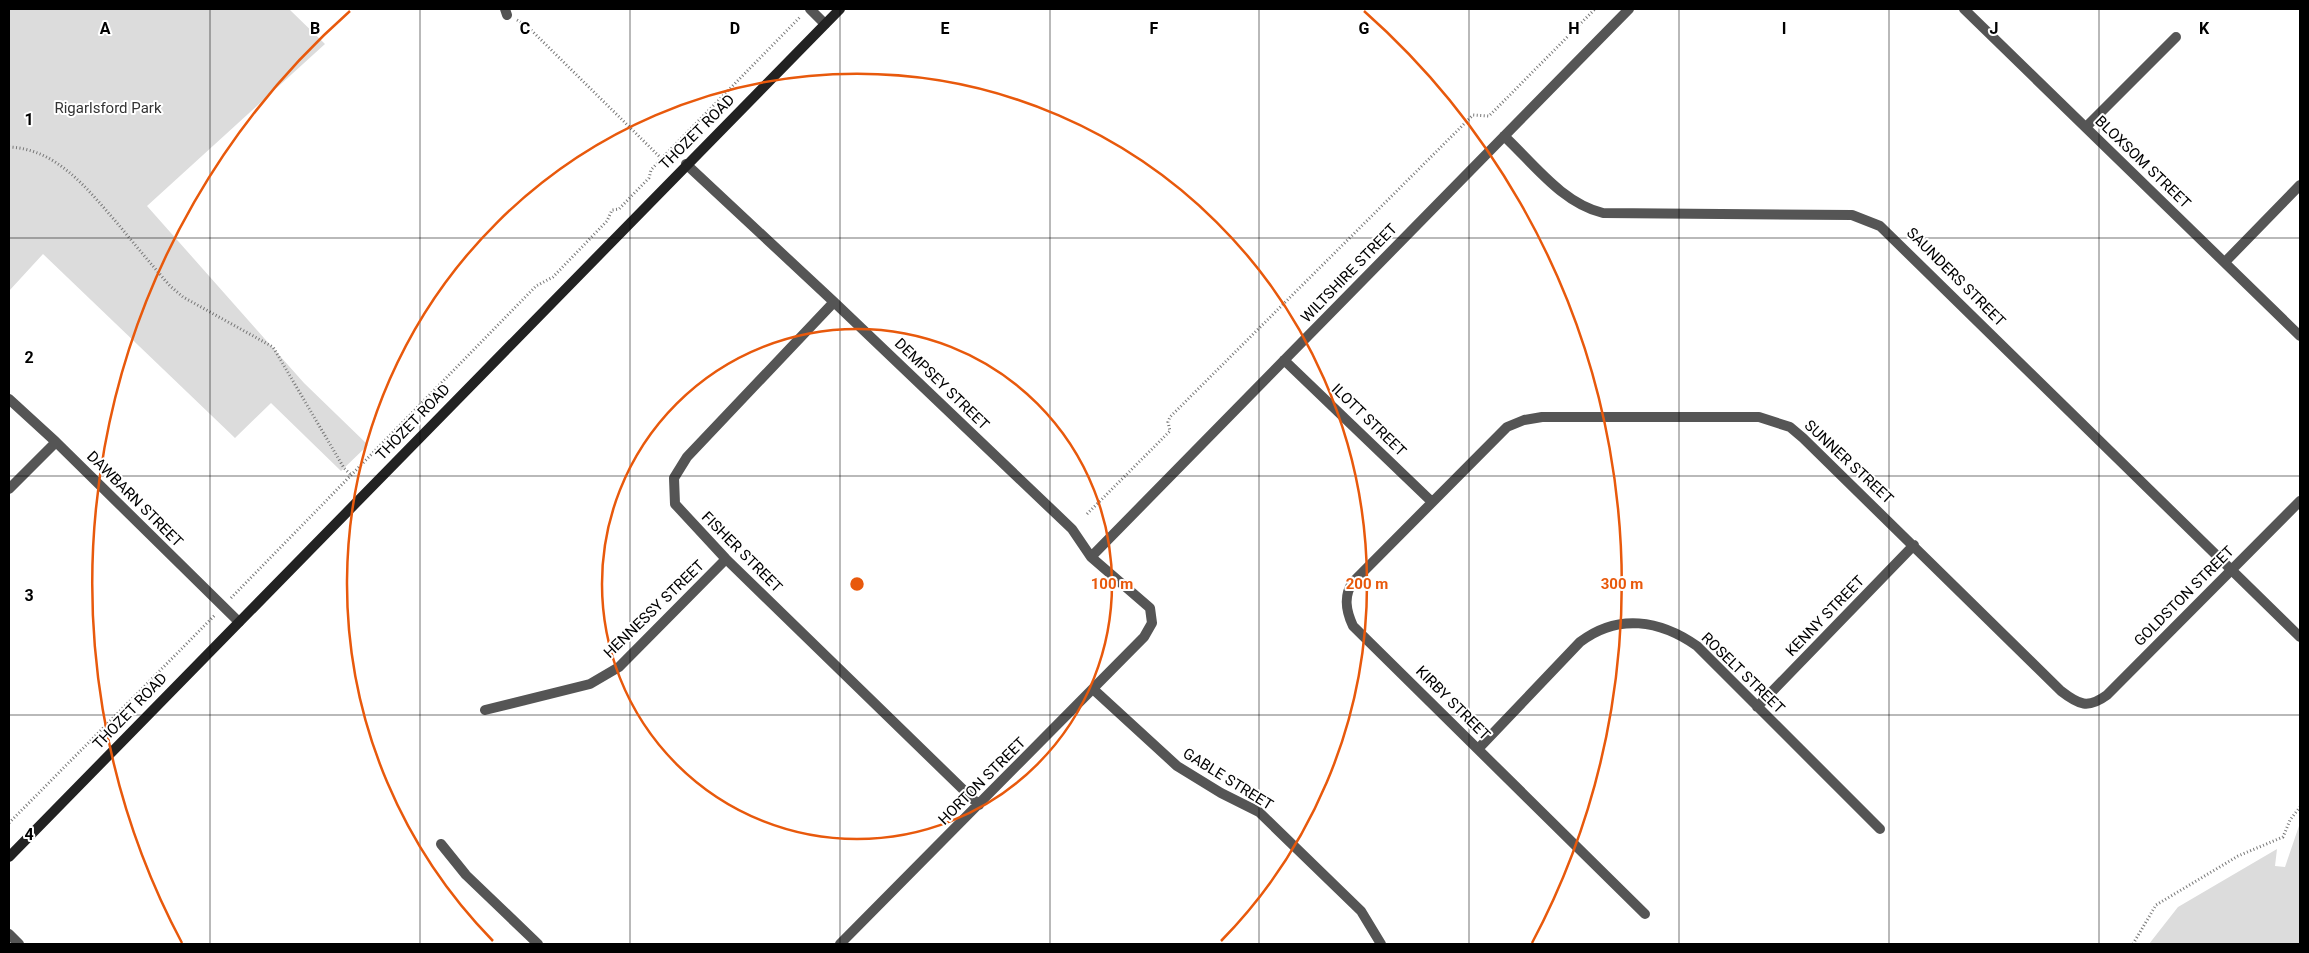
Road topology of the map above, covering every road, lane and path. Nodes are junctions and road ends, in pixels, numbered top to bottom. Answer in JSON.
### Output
{"nodes":[{"id":1,"x":840,"y":9,"type":"edge"},
{"id":2,"x":1595,"y":9,"type":"edge"},
{"id":3,"x":1629,"y":9,"type":"edge"},
{"id":4,"x":1964,"y":9,"type":"edge"},
{"id":5,"x":506,"y":12,"type":"edge"},
{"id":6,"x":806,"y":12,"type":"edge"},
{"id":7,"x":825,"y":24,"type":"junction"},
{"id":8,"x":2176,"y":37,"type":"dead end"},
{"id":9,"x":2086,"y":127,"type":"junction"},
{"id":10,"x":1504,"y":136,"type":"junction"},
{"id":11,"x":9,"y":147,"type":"edge"},
{"id":12,"x":661,"y":159,"type":"junction"},
{"id":13,"x":686,"y":164,"type":"junction"},
{"id":14,"x":676,"y":174,"type":"junction"},
{"id":15,"x":2300,"y":185,"type":"edge"},
{"id":16,"x":2225,"y":262,"type":"junction"},
{"id":17,"x":834,"y":302,"type":"junction"},
{"id":18,"x":2300,"y":336,"type":"edge"},
{"id":19,"x":1284,"y":360,"type":"junction"},
{"id":20,"x":9,"y":399,"type":"edge"},
{"id":21,"x":56,"y":442,"type":"junction"},
{"id":22,"x":350,"y":474,"type":"junction"},
{"id":23,"x":9,"y":489,"type":"edge"},
{"id":24,"x":2300,"y":501,"type":"edge"},
{"id":25,"x":1432,"y":502,"type":"junction"},
{"id":26,"x":1087,"y":514,"type":"dead end"},
{"id":27,"x":1914,"y":546,"type":"junction"},
{"id":28,"x":1091,"y":557,"type":"junction"},
{"id":29,"x":726,"y":559,"type":"junction"},
{"id":30,"x":2232,"y":570,"type":"junction"},
{"id":31,"x":223,"y":606,"type":"junction"},
{"id":32,"x":239,"y":622,"type":"junction"},
{"id":33,"x":1144,"y":637,"type":"joint"},
{"id":34,"x":2300,"y":637,"type":"edge"},
{"id":35,"x":1094,"y":689,"type":"junction"},
{"id":36,"x":2085,"y":705,"type":"joint"},
{"id":37,"x":1757,"y":707,"type":"junction"},
{"id":38,"x":485,"y":710,"type":"dead end"},
{"id":39,"x":1478,"y":749,"type":"junction"},
{"id":40,"x":979,"y":806,"type":"junction"},
{"id":41,"x":2300,"y":807,"type":"edge"},
{"id":42,"x":9,"y":823,"type":"edge"},
{"id":43,"x":1880,"y":829,"type":"dead end"},
{"id":44,"x":441,"y":844,"type":"dead end"},
{"id":45,"x":9,"y":857,"type":"edge"},
{"id":46,"x":1645,"y":914,"type":"dead end"},
{"id":47,"x":9,"y":934,"type":"edge"},
{"id":48,"x":19,"y":944,"type":"edge"},
{"id":49,"x":538,"y":944,"type":"edge"},
{"id":50,"x":840,"y":944,"type":"edge"},
{"id":51,"x":1381,"y":944,"type":"edge"},
{"id":52,"x":2133,"y":944,"type":"edge"}],
"edges":[{"from":1,"to":7,"type":"street","name":"THOZET ROAD"},
{"from":2,"to":26,"type":"path"},
{"from":3,"to":10,"type":"street","name":"WILTSHIRE STREET"},
{"from":4,"to":9,"type":"street","name":"BLOXSOM STREET"},
{"from":5,"to":12,"type":"path"},
{"from":6,"to":7,"type":"street"},
{"from":6,"to":12,"type":"path"},
{"from":7,"to":13,"type":"street","name":"THOZET ROAD"},
{"from":8,"to":9,"type":"street"},
{"from":9,"to":16,"type":"street","name":"BLOXSOM STREET"},
{"from":10,"to":19,"type":"street","name":"WILTSHIRE STREET"},
{"from":10,"to":30,"type":"street","name":"SAUNDERS STREET"},
{"from":11,"to":22,"type":"path"},
{"from":12,"to":14,"type":"path"},
{"from":12,"to":22,"type":"path"},
{"from":13,"to":14,"type":"street","name":"THOZET ROAD"},
{"from":13,"to":17,"type":"street","name":"DEMPSEY STREET"},
{"from":14,"to":32,"type":"street","name":"THOZET ROAD"},
{"from":15,"to":16,"type":"street"},
{"from":16,"to":18,"type":"street","name":"BLOXSOM STREET"},
{"from":17,"to":28,"type":"street","name":"DEMPSEY STREET"},
{"from":17,"to":29,"type":"street","name":"FISHER STREET"},
{"from":19,"to":25,"type":"street","name":"ILOTT STREET"},
{"from":19,"to":28,"type":"street","name":"WILTSHIRE STREET"},
{"from":20,"to":21,"type":"street","name":"DAWBARN STREET"},
{"from":21,"to":23,"type":"street"},
{"from":21,"to":31,"type":"street","name":"DAWBARN STREET"},
{"from":22,"to":31,"type":"path"},
{"from":24,"to":30,"type":"street","name":"GOLDSTON STREET"},
{"from":25,"to":27,"type":"street","name":"SUNNER STREET"},
{"from":25,"to":39,"type":"street","name":"KIRBY STREET"},
{"from":27,"to":36,"type":"street","name":"SUNNER STREET"},
{"from":27,"to":37,"type":"street","name":"KENNY STREET"},
{"from":28,"to":33,"type":"street","name":"DEMPSEY STREET"},
{"from":29,"to":38,"type":"street","name":"HENNESSY STREET"},
{"from":29,"to":40,"type":"street","name":"FISHER STREET"},
{"from":30,"to":34,"type":"street","name":"SAUNDERS STREET"},
{"from":30,"to":36,"type":"street","name":"GOLDSTON STREET"},
{"from":31,"to":32,"type":"street","name":"DAWBARN STREET"},
{"from":31,"to":42,"type":"path"},
{"from":32,"to":45,"type":"street","name":"THOZET ROAD"},
{"from":33,"to":35,"type":"street","name":"HORTON STREET"},
{"from":35,"to":40,"type":"street","name":"HORTON STREET"},
{"from":35,"to":51,"type":"street","name":"GABLE STREET"},
{"from":37,"to":39,"type":"street","name":"ROSELT STREET"},
{"from":37,"to":43,"type":"street","name":"ROSELT STREET"},
{"from":39,"to":46,"type":"street","name":"KIRBY STREET"},
{"from":40,"to":50,"type":"street","name":"HORTON STREET"},
{"from":41,"to":52,"type":"path"},
{"from":44,"to":49,"type":"street"},
{"from":47,"to":48,"type":"street"}]}
